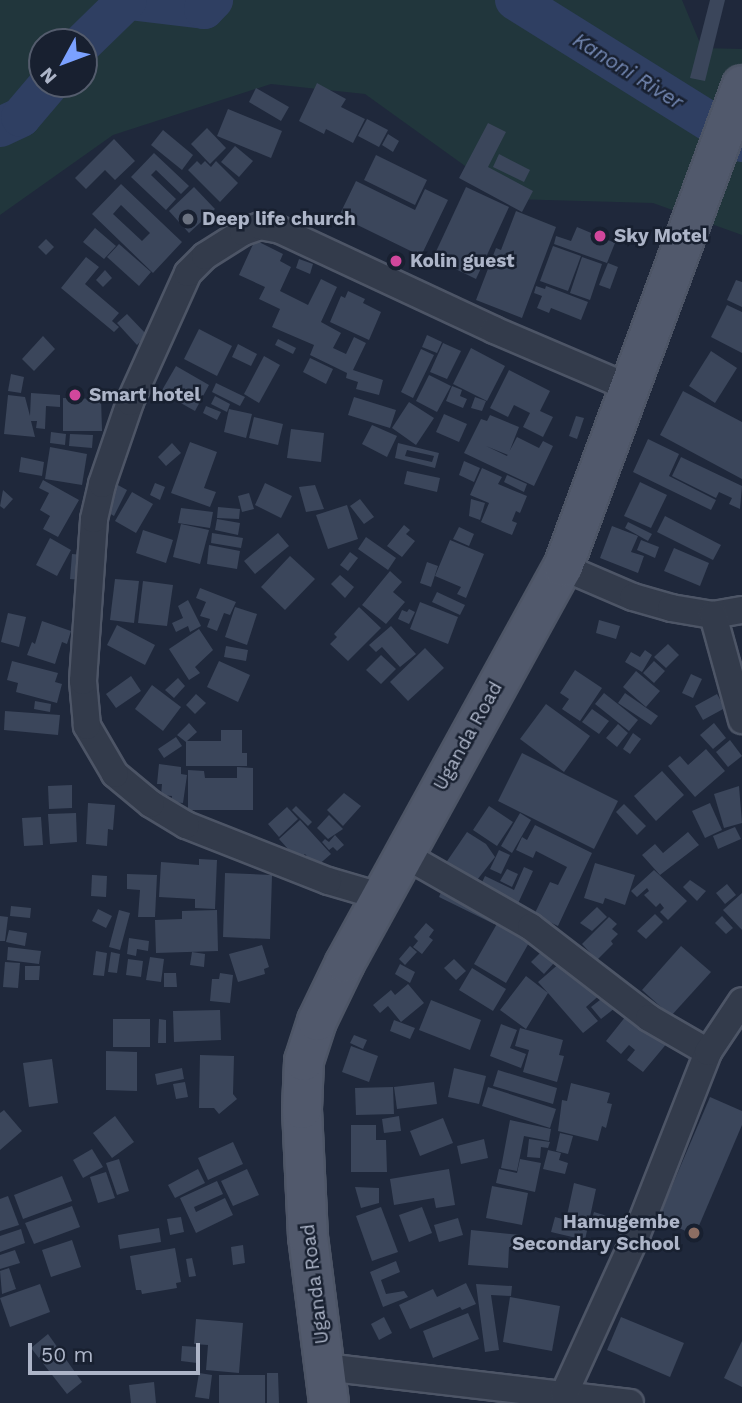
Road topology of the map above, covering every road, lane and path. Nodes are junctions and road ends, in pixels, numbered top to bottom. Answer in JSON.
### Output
{"nodes":[{"id":1,"x":742,"y":85,"type":"edge"},
{"id":2,"x":630,"y":388,"type":"junction"},
{"id":3,"x":563,"y":567,"type":"junction"},
{"id":4,"x":742,"y":610,"type":"edge"},
{"id":5,"x":713,"y":615,"type":"junction"},
{"id":6,"x":742,"y":720,"type":"edge"},
{"id":7,"x":403,"y":854,"type":"junction"},
{"id":8,"x":383,"y":897,"type":"junction"},
{"id":9,"x":742,"y":1001,"type":"edge"},
{"id":10,"x":708,"y":1052,"type":"junction"},
{"id":11,"x":327,"y":1385,"type":"edge"},
{"id":12,"x":564,"y":1394,"type":"junction"},
{"id":13,"x":630,"y":1403,"type":"edge"}],
"edges":[{"from":1,"to":2,"type":"main road","name":"Uganda Road"},
{"from":2,"to":3,"type":"main road","name":"Uganda Road"},
{"from":2,"to":8,"type":"street"},
{"from":3,"to":5,"type":"street"},
{"from":3,"to":7,"type":"main road","name":"Uganda Road"},
{"from":4,"to":5,"type":"street"},
{"from":5,"to":6,"type":"street"},
{"from":7,"to":8,"type":"main road","name":"Uganda Road"},
{"from":7,"to":10,"type":"street"},
{"from":8,"to":11,"type":"main road","name":"Uganda Road"},
{"from":9,"to":10,"type":"street"},
{"from":10,"to":12,"type":"street"},
{"from":11,"to":12,"type":"street"},
{"from":12,"to":13,"type":"street"}]}
